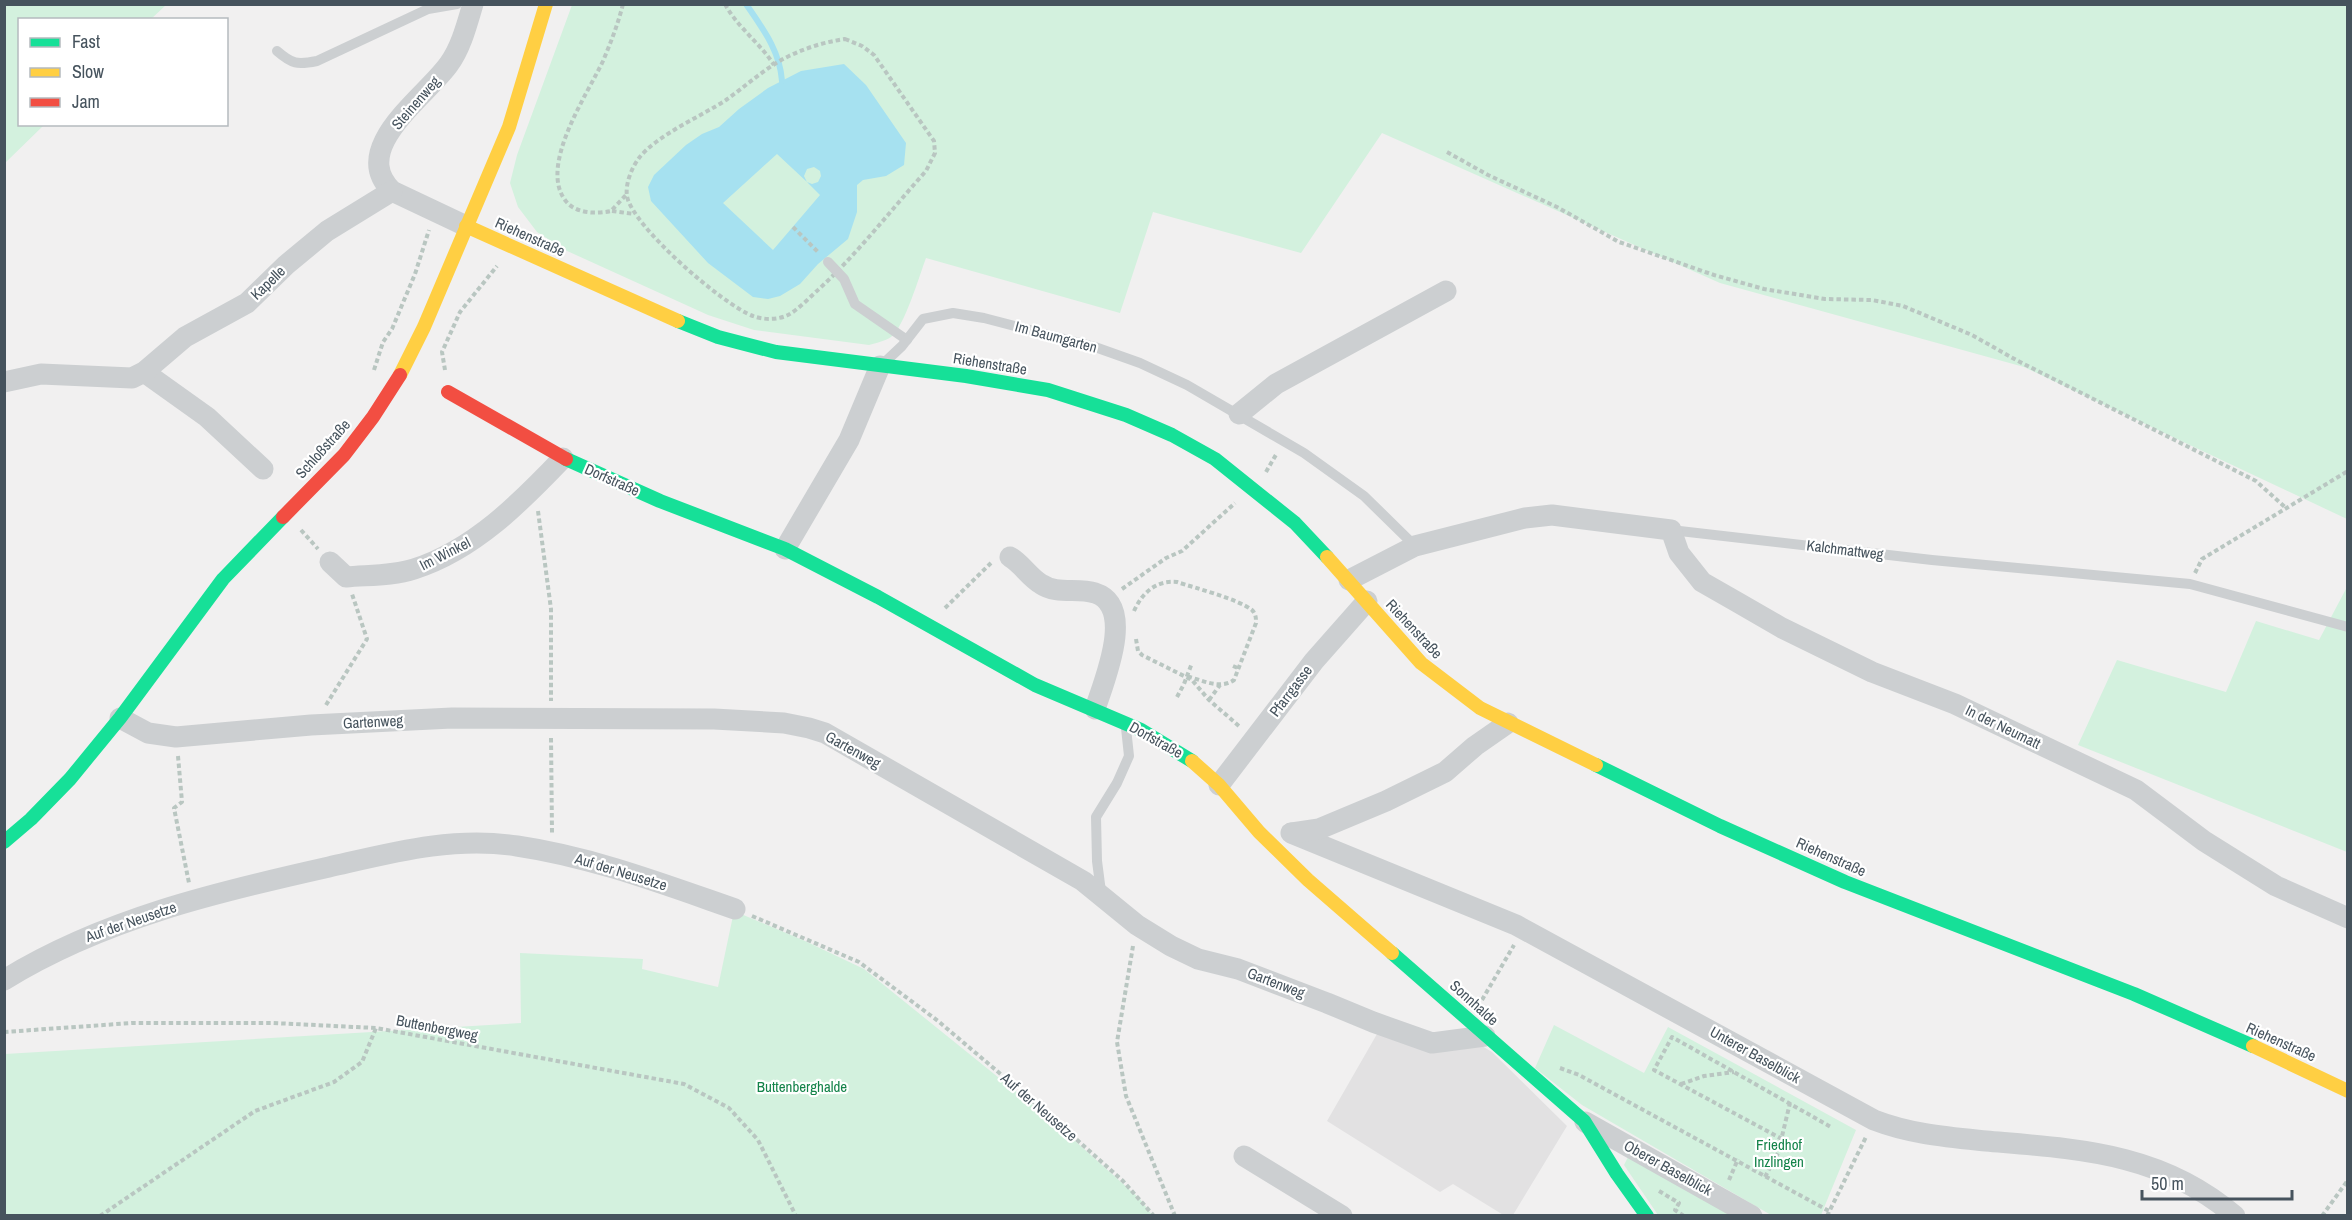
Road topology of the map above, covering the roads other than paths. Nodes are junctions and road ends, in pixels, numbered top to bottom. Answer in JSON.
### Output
{"nodes":[{"id":1,"x":546,"y":4,"type":"edge"},
{"id":2,"x":466,"y":5,"type":"edge"},
{"id":3,"x":277,"y":51,"type":"dead end"},
{"id":4,"x":392,"y":191,"type":"junction"},
{"id":5,"x":466,"y":226,"type":"junction"},
{"id":6,"x":828,"y":262,"type":"road end"},
{"id":7,"x":1446,"y":291,"type":"dead end"},
{"id":8,"x":907,"y":340,"type":"junction"},
{"id":9,"x":880,"y":366,"type":"junction"},
{"id":10,"x":144,"y":372,"type":"junction"},
{"id":11,"x":4,"y":382,"type":"edge"},
{"id":12,"x":448,"y":392,"type":"dead end"},
{"id":13,"x":1239,"y":414,"type":"junction"},
{"id":14,"x":563,"y":458,"type":"junction"},
{"id":15,"x":263,"y":469,"type":"dead end"},
{"id":16,"x":1671,"y":530,"type":"junction"},
{"id":17,"x":1414,"y":546,"type":"junction"},
{"id":18,"x":784,"y":549,"type":"junction"},
{"id":19,"x":1010,"y":557,"type":"road end"},
{"id":20,"x":330,"y":562,"type":"road end"},
{"id":21,"x":1349,"y":580,"type":"junction"},
{"id":22,"x":1367,"y":601,"type":"junction"},
{"id":23,"x":2348,"y":627,"type":"edge"},
{"id":24,"x":1095,"y":709,"type":"junction"},
{"id":25,"x":120,"y":718,"type":"junction"},
{"id":26,"x":1125,"y":723,"type":"junction"},
{"id":27,"x":1508,"y":723,"type":"junction"},
{"id":28,"x":1219,"y":785,"type":"junction"},
{"id":29,"x":1259,"y":832,"type":"junction"},
{"id":30,"x":1291,"y":833,"type":"junction"},
{"id":31,"x":4,"y":842,"type":"edge"},
{"id":32,"x":1101,"y":896,"type":"junction"},
{"id":33,"x":735,"y":909,"type":"road end"},
{"id":34,"x":2348,"y":918,"type":"edge"},
{"id":35,"x":4,"y":980,"type":"edge"},
{"id":36,"x":1485,"y":1036,"type":"junction"},
{"id":37,"x":2348,"y":1091,"type":"edge"},
{"id":38,"x":1584,"y":1121,"type":"junction"},
{"id":39,"x":1244,"y":1156,"type":"dead end"},
{"id":40,"x":1342,"y":1215,"type":"edge"},
{"id":41,"x":1647,"y":1215,"type":"edge"},
{"id":42,"x":1752,"y":1215,"type":"edge"},
{"id":43,"x":2235,"y":1215,"type":"edge"}],
"edges":[{"from":1,"to":5,"type":"street","name":"Schloßstraße"},
{"from":2,"to":3,"type":"lane"},
{"from":2,"to":4,"type":"street","name":"Steinenweg"},
{"from":4,"to":5,"type":"street"},
{"from":4,"to":10,"type":"street","name":"Kapelle"},
{"from":5,"to":9,"type":"street","name":"Riehenstraße"},
{"from":5,"to":25,"type":"street","name":"Schloßstraße"},
{"from":6,"to":8,"type":"lane"},
{"from":7,"to":13,"type":"street"},
{"from":8,"to":9,"type":"lane","name":"Im Baumgarten"},
{"from":8,"to":13,"type":"lane","name":"Im Baumgarten"},
{"from":9,"to":18,"type":"street"},
{"from":9,"to":21,"type":"street","name":"Riehenstraße"},
{"from":10,"to":11,"type":"street"},
{"from":10,"to":15,"type":"street"},
{"from":12,"to":14,"type":"street","name":"Dorfstraße"},
{"from":13,"to":17,"type":"lane","name":"Im Baumgarten"},
{"from":14,"to":18,"type":"street","name":"Dorfstraße"},
{"from":14,"to":20,"type":"street","name":"Im Winkel"},
{"from":16,"to":17,"type":"street","name":"Kalchmattweg"},
{"from":16,"to":23,"type":"lane","name":"Kalchmattweg"},
{"from":16,"to":34,"type":"street","name":"In der Neumatt"},
{"from":17,"to":21,"type":"street","name":"Kalchmattweg"},
{"from":18,"to":24,"type":"street","name":"Dorfstraße"},
{"from":19,"to":24,"type":"street"},
{"from":21,"to":22,"type":"street","name":"Riehenstraße"},
{"from":22,"to":27,"type":"street","name":"Riehenstraße"},
{"from":22,"to":28,"type":"street","name":"Pfarrgasse"},
{"from":24,"to":26,"type":"street","name":"Dorfstraße"},
{"from":25,"to":31,"type":"street","name":"Schloßstraße"},
{"from":25,"to":32,"type":"street","name":"Gartenweg"},
{"from":26,"to":28,"type":"street","name":"Dorfstraße"},
{"from":26,"to":32,"type":"lane"},
{"from":27,"to":30,"type":"street"},
{"from":27,"to":37,"type":"street","name":"Riehenstraße"},
{"from":28,"to":29,"type":"street","name":"Dorfstraße"},
{"from":29,"to":30,"type":"street"},
{"from":29,"to":36,"type":"street","name":"Sonnhalde"},
{"from":30,"to":43,"type":"street","name":"Unterer Baselblick"},
{"from":32,"to":36,"type":"street","name":"Gartenweg"},
{"from":33,"to":35,"type":"street","name":"Auf der Neusetze"},
{"from":36,"to":38,"type":"street","name":"Sonnhalde"},
{"from":38,"to":41,"type":"street","name":"Sonnhalde"},
{"from":38,"to":42,"type":"street","name":"Oberer Baselblick"},
{"from":39,"to":40,"type":"street"}]}
